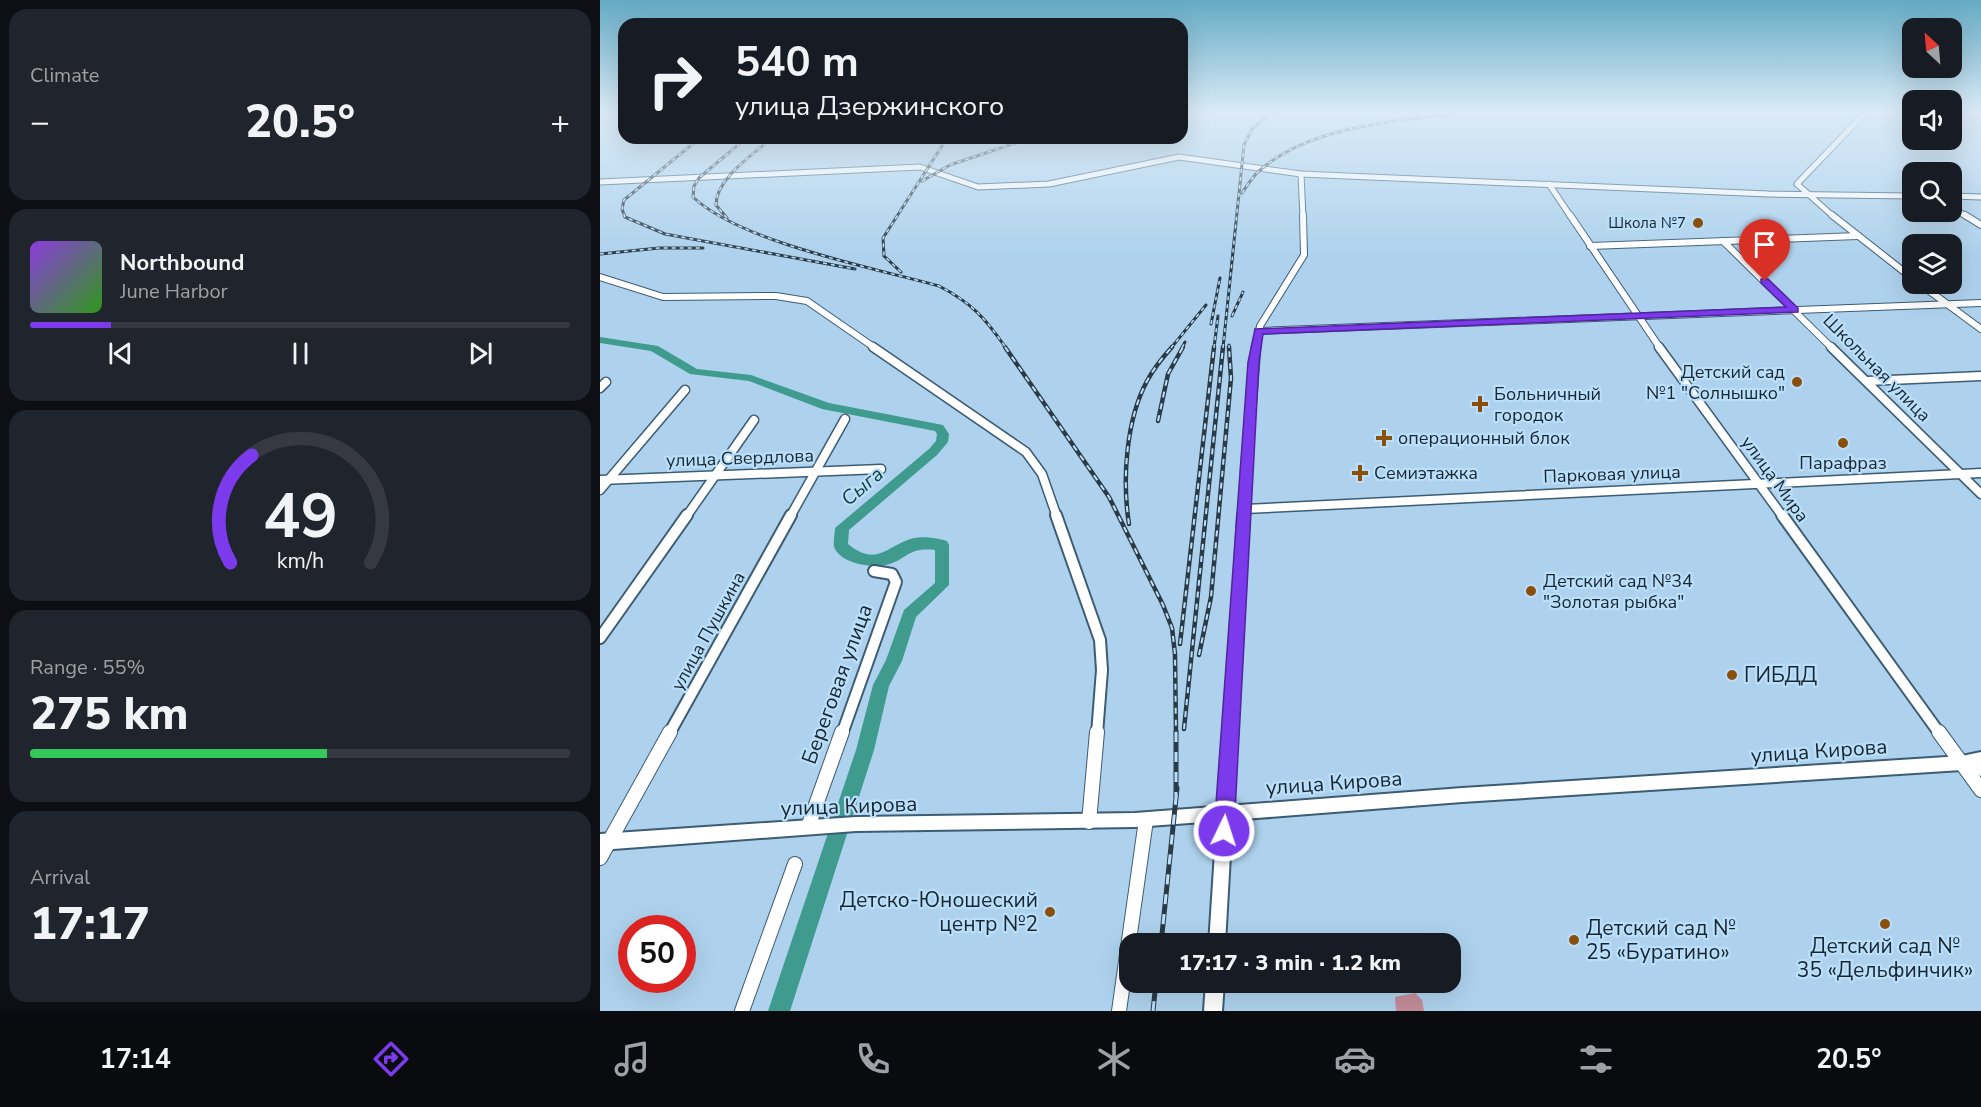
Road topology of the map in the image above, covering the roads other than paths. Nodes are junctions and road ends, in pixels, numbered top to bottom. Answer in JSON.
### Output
{"nodes":[{"id":1,"x":1163,"y":160,"type":"edge"},
{"id":2,"x":1202,"y":160,"type":"edge"},
{"id":3,"x":1820,"y":160,"type":"edge"},
{"id":4,"x":1301,"y":174,"type":"junction"},
{"id":5,"x":600,"y":182,"type":"edge"},
{"id":6,"x":1549,"y":184,"type":"junction"},
{"id":7,"x":1797,"y":184,"type":"junction"},
{"id":8,"x":1768,"y":194,"type":"junction"},
{"id":9,"x":1807,"y":195,"type":"junction"},
{"id":10,"x":1902,"y":196,"type":"edge"},
{"id":11,"x":1962,"y":196,"type":"edge"},
{"id":12,"x":1981,"y":197,"type":"edge"},
{"id":13,"x":1962,"y":213,"type":"edge"},
{"id":14,"x":1981,"y":225,"type":"edge"},
{"id":15,"x":1858,"y":236,"type":"junction"},
{"id":16,"x":1723,"y":241,"type":"junction"},
{"id":17,"x":1590,"y":246,"type":"junction"},
{"id":18,"x":1902,"y":270,"type":"edge"},
{"id":19,"x":600,"y":277,"type":"edge"},
{"id":20,"x":1934,"y":294,"type":"edge"},
{"id":21,"x":1981,"y":303,"type":"edge"},
{"id":22,"x":1947,"y":304,"type":"junction"},
{"id":23,"x":1794,"y":310,"type":"junction"},
{"id":24,"x":1636,"y":315,"type":"junction"},
{"id":25,"x":1981,"y":329,"type":"edge"},
{"id":26,"x":1258,"y":331,"type":"junction"},
{"id":27,"x":1981,"y":376,"type":"edge"},
{"id":28,"x":1867,"y":381,"type":"junction"},
{"id":29,"x":685,"y":390,"type":"dead end"},
{"id":30,"x":845,"y":419,"type":"dead end"},
{"id":31,"x":754,"y":420,"type":"dead end"},
{"id":32,"x":881,"y":469,"type":"dead end"},
{"id":33,"x":817,"y":471,"type":"junction"},
{"id":34,"x":1981,"y":473,"type":"edge"},
{"id":35,"x":1960,"y":474,"type":"junction"},
{"id":36,"x":716,"y":475,"type":"junction"},
{"id":37,"x":604,"y":480,"type":"edge"},
{"id":38,"x":1759,"y":484,"type":"junction"},
{"id":39,"x":600,"y":490,"type":"edge"},
{"id":40,"x":1981,"y":494,"type":"edge"},
{"id":41,"x":1245,"y":509,"type":"junction"},
{"id":42,"x":874,"y":571,"type":"dead end"},
{"id":43,"x":600,"y":638,"type":"edge"},
{"id":44,"x":1981,"y":759,"type":"edge"},
{"id":45,"x":1962,"y":763,"type":"junction"},
{"id":46,"x":1981,"y":769,"type":"edge"},
{"id":47,"x":1981,"y":790,"type":"edge"},
{"id":48,"x":1225,"y":812,"type":"junction"},
{"id":49,"x":1146,"y":820,"type":"junction"},
{"id":50,"x":1089,"y":822,"type":"junction"},
{"id":51,"x":808,"y":827,"type":"junction"},
{"id":52,"x":605,"y":842,"type":"edge"},
{"id":53,"x":600,"y":858,"type":"edge"},
{"id":54,"x":795,"y":864,"type":"dead end"},
{"id":55,"x":1218,"y":933,"type":"edge"},
{"id":56,"x":1214,"y":993,"type":"edge"},
{"id":57,"x":742,"y":1011,"type":"edge"},
{"id":58,"x":1119,"y":1011,"type":"edge"},
{"id":59,"x":1213,"y":1011,"type":"edge"}],
"edges":[{"from":1,"to":5,"type":"street"},
{"from":2,"to":4,"type":"street"},
{"from":3,"to":7,"type":"street"},
{"from":4,"to":6,"type":"street"},
{"from":4,"to":26,"type":"street"},
{"from":6,"to":8,"type":"street"},
{"from":6,"to":17,"type":"street","name":"улица Мира"},
{"from":7,"to":8,"type":"street"},
{"from":7,"to":9,"type":"street"},
{"from":8,"to":9,"type":"street"},
{"from":9,"to":10,"type":"street"},
{"from":9,"to":15,"type":"street"},
{"from":11,"to":12,"type":"street"},
{"from":13,"to":14,"type":"street"},
{"from":15,"to":16,"type":"street"},
{"from":15,"to":18,"type":"street"},
{"from":16,"to":17,"type":"street"},
{"from":16,"to":23,"type":"street","name":"Школьная улица"},
{"from":17,"to":24,"type":"street","name":"улица Мира"},
{"from":19,"to":50,"type":"street"},
{"from":20,"to":22,"type":"street"},
{"from":21,"to":22,"type":"street"},
{"from":22,"to":23,"type":"street"},
{"from":22,"to":25,"type":"street"},
{"from":23,"to":24,"type":"street"},
{"from":23,"to":28,"type":"street","name":"Школьная улица"},
{"from":24,"to":26,"type":"street"},
{"from":24,"to":38,"type":"street","name":"улица Мира"},
{"from":26,"to":41,"type":"street"},
{"from":27,"to":28,"type":"street"},
{"from":28,"to":35,"type":"street","name":"Школьная улица"},
{"from":29,"to":37,"type":"street"},
{"from":30,"to":33,"type":"street","name":"улица Пушкина"},
{"from":31,"to":36,"type":"street"},
{"from":32,"to":33,"type":"street","name":"улица Свердлова"},
{"from":33,"to":36,"type":"street","name":"улица Свердлова"},
{"from":33,"to":52,"type":"street","name":"улица Пушкина"},
{"from":34,"to":35,"type":"street","name":"Парковая улица"},
{"from":35,"to":38,"type":"street","name":"Парковая улица"},
{"from":35,"to":40,"type":"street","name":"Школьная улица"},
{"from":36,"to":37,"type":"street","name":"улица Свердлова"},
{"from":36,"to":43,"type":"street"},
{"from":37,"to":39,"type":"street"},
{"from":38,"to":41,"type":"street","name":"Парковая улица"},
{"from":38,"to":45,"type":"street","name":"улица Мира"},
{"from":41,"to":48,"type":"street"},
{"from":42,"to":51,"type":"street","name":"Береговая улица"},
{"from":44,"to":45,"type":"main road","name":"улица Кирова"},
{"from":45,"to":46,"type":"main road","name":"улица Кирова"},
{"from":45,"to":47,"type":"street","name":"улица Мира"},
{"from":45,"to":48,"type":"main road","name":"улица Кирова"},
{"from":48,"to":49,"type":"main road","name":"улица Кирова"},
{"from":48,"to":55,"type":"main road"},
{"from":49,"to":50,"type":"main road","name":"улица Кирова"},
{"from":49,"to":58,"type":"street"},
{"from":50,"to":51,"type":"main road","name":"улица Кирова"},
{"from":51,"to":52,"type":"main road","name":"улица Кирова"},
{"from":52,"to":53,"type":"street","name":"улица Пушкина"},
{"from":54,"to":57,"type":"street"},
{"from":56,"to":59,"type":"main road"}]}
